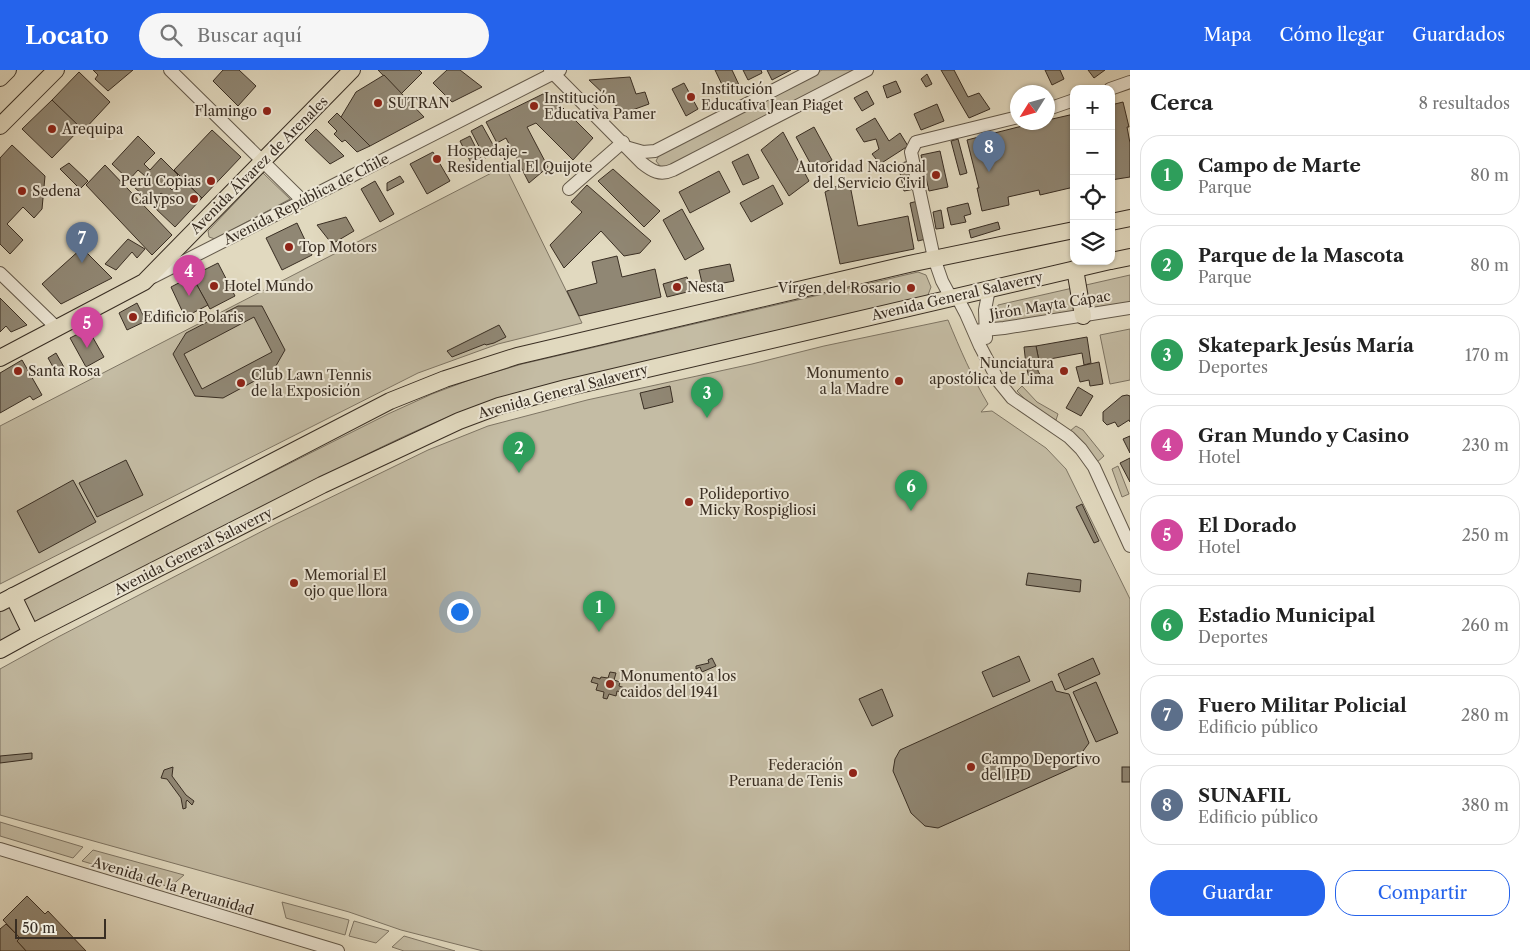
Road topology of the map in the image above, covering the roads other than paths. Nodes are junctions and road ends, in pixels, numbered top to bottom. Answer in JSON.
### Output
{"nodes":[{"id":1,"x":8,"y":70,"type":"edge"},
{"id":2,"x":56,"y":70,"type":"edge"},
{"id":3,"x":170,"y":70,"type":"edge"},
{"id":4,"x":352,"y":70,"type":"edge"},
{"id":5,"x":813,"y":70,"type":"edge"},
{"id":6,"x":867,"y":70,"type":"edge"},
{"id":7,"x":554,"y":71,"type":"edge"},
{"id":8,"x":0,"y":78,"type":"edge"},
{"id":9,"x":1130,"y":82,"type":"edge"},
{"id":10,"x":1115,"y":87,"type":"edge"},
{"id":11,"x":1070,"y":101,"type":"edge"},
{"id":12,"x":1055,"y":107,"type":"edge"},
{"id":13,"x":1010,"y":119,"type":"edge"},
{"id":14,"x":0,"y":126,"type":"edge"},
{"id":15,"x":626,"y":145,"type":"junction"},
{"id":16,"x":655,"y":151,"type":"junction"},
{"id":17,"x":263,"y":161,"type":"junction"},
{"id":18,"x":668,"y":172,"type":"junction"},
{"id":19,"x":569,"y":189,"type":"dead end"},
{"id":20,"x":302,"y":200,"type":"junction"},
{"id":21,"x":1130,"y":218,"type":"edge"},
{"id":22,"x":1115,"y":221,"type":"edge"},
{"id":23,"x":1070,"y":231,"type":"edge"},
{"id":24,"x":1130,"y":257,"type":"edge"},
{"id":25,"x":934,"y":258,"type":"junction"},
{"id":26,"x":1115,"y":260,"type":"edge"},
{"id":27,"x":1094,"y":265,"type":"edge"},
{"id":28,"x":1076,"y":269,"type":"junction"},
{"id":29,"x":0,"y":272,"type":"edge"},
{"id":30,"x":144,"y":282,"type":"junction"},
{"id":31,"x":989,"y":289,"type":"junction"},
{"id":32,"x":957,"y":297,"type":"junction"},
{"id":33,"x":1130,"y":308,"type":"edge"},
{"id":34,"x":1083,"y":316,"type":"junction"},
{"id":35,"x":58,"y":329,"type":"junction"},
{"id":36,"x":979,"y":330,"type":"junction"},
{"id":37,"x":0,"y":358,"type":"edge"},
{"id":38,"x":1130,"y":546,"type":"edge"},
{"id":39,"x":6,"y":599,"type":"edge"},
{"id":40,"x":31,"y":633,"type":"junction"},
{"id":41,"x":0,"y":650,"type":"edge"},
{"id":42,"x":0,"y":849,"type":"edge"},
{"id":43,"x":338,"y":951,"type":"edge"}],
"edges":[{"from":1,"to":8,"type":"main road"},
{"from":2,"to":14,"type":"main road"},
{"from":3,"to":17,"type":"street"},
{"from":4,"to":17,"type":"main road","name":"Avenida Álvarez de Arenales"},
{"from":5,"to":16,"type":"street"},
{"from":6,"to":18,"type":"street"},
{"from":7,"to":15,"type":"street"},
{"from":7,"to":20,"type":"street","name":"Avenida República de Chile"},
{"from":9,"to":10,"type":"street"},
{"from":11,"to":12,"type":"street"},
{"from":13,"to":25,"type":"street"},
{"from":15,"to":16,"type":"street"},
{"from":15,"to":18,"type":"street"},
{"from":15,"to":19,"type":"street"},
{"from":16,"to":18,"type":"street"},
{"from":17,"to":20,"type":"street"},
{"from":17,"to":30,"type":"main road","name":"Avenida Álvarez de Arenales"},
{"from":20,"to":30,"type":"street","name":"Avenida República de Chile"},
{"from":21,"to":22,"type":"main road"},
{"from":23,"to":25,"type":"main road"},
{"from":24,"to":26,"type":"main road","name":"Avenida General Salaverry"},
{"from":25,"to":32,"type":"street"},
{"from":25,"to":39,"type":"main road"},
{"from":27,"to":28,"type":"main road","name":"Avenida General Salaverry"},
{"from":28,"to":31,"type":"main road","name":"Avenida General Salaverry"},
{"from":28,"to":34,"type":"main road"},
{"from":29,"to":35,"type":"street"},
{"from":30,"to":35,"type":"main road","name":"Avenida República de Chile"},
{"from":31,"to":32,"type":"main road","name":"Avenida General Salaverry"},
{"from":31,"to":36,"type":"street"},
{"from":32,"to":36,"type":"street"},
{"from":32,"to":40,"type":"main road","name":"Avenida General Salaverry"},
{"from":33,"to":34,"type":"street","name":"Jirón Mayta Cápac"},
{"from":34,"to":36,"type":"street","name":"Jirón Mayta Cápac"},
{"from":35,"to":37,"type":"main road","name":"Avenida República de Chile"},
{"from":36,"to":38,"type":"street"},
{"from":39,"to":40,"type":"main road"},
{"from":40,"to":41,"type":"main road","name":"Avenida General Salaverry"},
{"from":42,"to":43,"type":"street","name":"Avenida de la Peruanidad"}]}
